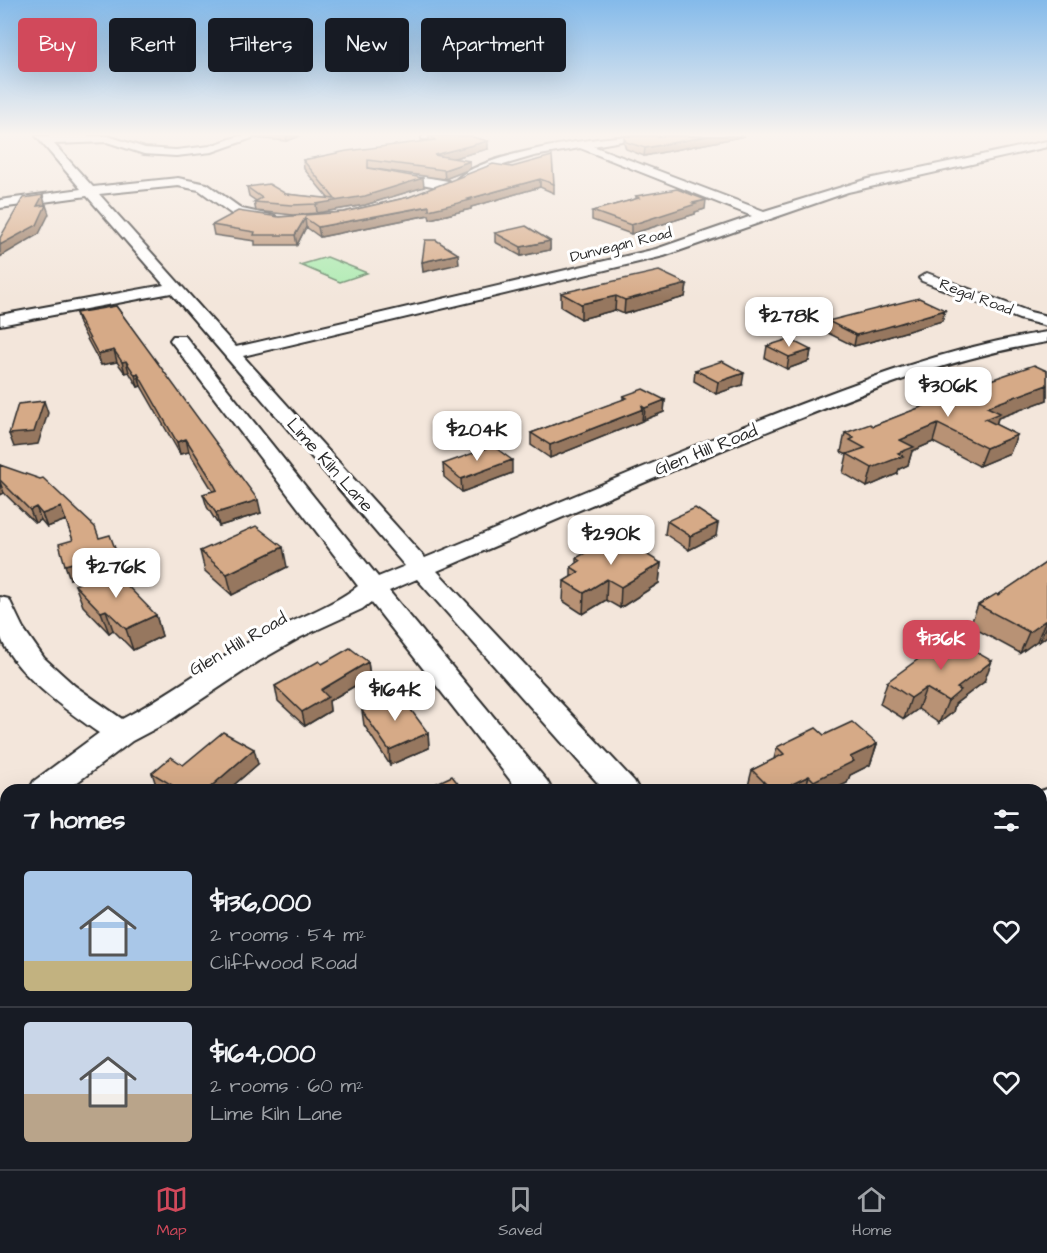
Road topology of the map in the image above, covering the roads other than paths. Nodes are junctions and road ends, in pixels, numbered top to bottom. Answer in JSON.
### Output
{"nodes":[{"id":1,"x":90,"y":191,"type":"junction"},
{"id":2,"x":93,"y":191,"type":"edge"},
{"id":3,"x":207,"y":191,"type":"edge"},
{"id":4,"x":436,"y":191,"type":"edge"},
{"id":5,"x":698,"y":191,"type":"edge"},
{"id":6,"x":844,"y":191,"type":"edge"},
{"id":7,"x":429,"y":193,"type":"edge"},
{"id":8,"x":0,"y":204,"type":"edge"},
{"id":9,"x":762,"y":216,"type":"junction"},
{"id":10,"x":280,"y":220,"type":"edge"},
{"id":11,"x":927,"y":278,"type":"dead end"},
{"id":12,"x":175,"y":288,"type":"junction"},
{"id":13,"x":1025,"y":316,"type":"junction"},
{"id":14,"x":0,"y":320,"type":"edge"},
{"id":15,"x":1047,"y":321,"type":"edge"},
{"id":16,"x":1047,"y":338,"type":"edge"},
{"id":17,"x":179,"y":340,"type":"dead end"},
{"id":18,"x":1024,"y":340,"type":"junction"},
{"id":19,"x":232,"y":353,"type":"junction"},
{"id":20,"x":421,"y":569,"type":"junction"},
{"id":21,"x":373,"y":588,"type":"junction"},
{"id":22,"x":0,"y":605,"type":"edge"},
{"id":23,"x":122,"y":733,"type":"junction"},
{"id":24,"x":53,"y":784,"type":"edge"},
{"id":25,"x":532,"y":784,"type":"edge"},
{"id":26,"x":618,"y":784,"type":"edge"}],
"edges":[{"from":1,"to":2,"type":"street"},
{"from":1,"to":8,"type":"street"},
{"from":1,"to":12,"type":"street","name":"Lime Kiln Lane"},
{"from":3,"to":10,"type":"street"},
{"from":4,"to":7,"type":"street"},
{"from":5,"to":9,"type":"street"},
{"from":6,"to":9,"type":"street","name":"Dunvegan Road"},
{"from":9,"to":19,"type":"street","name":"Dunvegan Road"},
{"from":11,"to":13,"type":"street","name":"Regal Road"},
{"from":12,"to":14,"type":"street"},
{"from":12,"to":19,"type":"street","name":"Lime Kiln Lane"},
{"from":13,"to":15,"type":"street","name":"Regal Road"},
{"from":13,"to":18,"type":"street","name":"Regal Road"},
{"from":16,"to":18,"type":"street","name":"Glen Hill Road"},
{"from":17,"to":21,"type":"street"},
{"from":18,"to":20,"type":"street","name":"Glen Hill Road"},
{"from":19,"to":20,"type":"street","name":"Lime Kiln Lane"},
{"from":20,"to":21,"type":"street","name":"Glen Hill Road"},
{"from":20,"to":26,"type":"street","name":"Lime Kiln Lane"},
{"from":21,"to":23,"type":"street","name":"Glen Hill Road"},
{"from":21,"to":25,"type":"street"},
{"from":22,"to":23,"type":"street"},
{"from":23,"to":24,"type":"street","name":"Glen Hill Road"}]}
